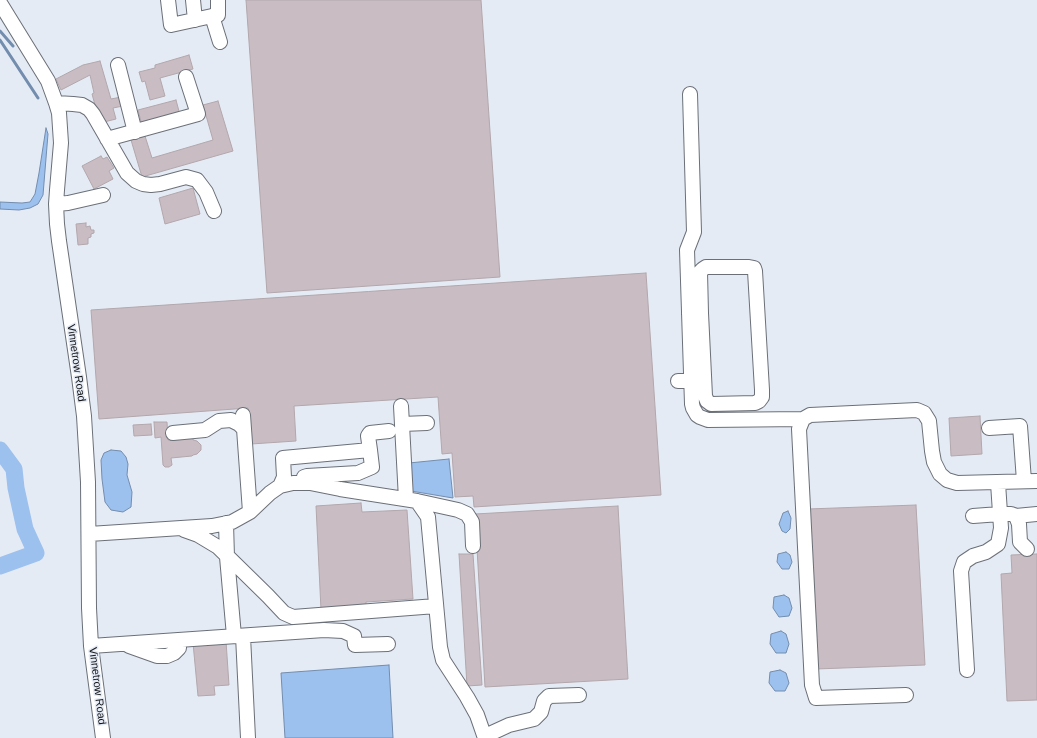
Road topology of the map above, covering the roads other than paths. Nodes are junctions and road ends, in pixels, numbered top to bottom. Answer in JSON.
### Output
{"nodes":[{"id":1,"x":168,"y":0,"type":"edge"},
{"id":2,"x":193,"y":0,"type":"edge"},
{"id":3,"x":218,"y":0,"type":"edge"},
{"id":4,"x":0,"y":3,"type":"edge"},
{"id":5,"x":212,"y":16,"type":"junction"},
{"id":6,"x":195,"y":20,"type":"junction"},
{"id":7,"x":220,"y":42,"type":"dead end"},
{"id":8,"x":118,"y":65,"type":"dead end"},
{"id":9,"x":186,"y":77,"type":"dead end"},
{"id":10,"x":690,"y":94,"type":"dead end"},
{"id":11,"x":56,"y":103,"type":"junction"},
{"id":12,"x":135,"y":132,"type":"junction"},
{"id":13,"x":107,"y":139,"type":"junction"},
{"id":14,"x":103,"y":196,"type":"dead end"},
{"id":15,"x":56,"y":204,"type":"junction"},
{"id":16,"x":214,"y":211,"type":"dead end"},
{"id":17,"x":695,"y":313,"type":"junction"},
{"id":18,"x":697,"y":360,"type":"junction"},
{"id":19,"x":401,"y":406,"type":"dead end"},
{"id":20,"x":243,"y":414,"type":"dead end"},
{"id":21,"x":803,"y":419,"type":"junction"},
{"id":22,"x":427,"y":423,"type":"dead end"},
{"id":23,"x":402,"y":424,"type":"junction"},
{"id":24,"x":989,"y":428,"type":"dead end"},
{"id":25,"x":244,"y":429,"type":"junction"},
{"id":26,"x":389,"y":431,"type":"dead end"},
{"id":27,"x":173,"y":433,"type":"dead end"},
{"id":28,"x":370,"y":450,"type":"junction"},
{"id":29,"x":1031,"y":481,"type":"edge"},
{"id":30,"x":998,"y":483,"type":"junction"},
{"id":31,"x":286,"y":484,"type":"junction"},
{"id":32,"x":411,"y":500,"type":"junction"},
{"id":33,"x":250,"y":512,"type":"junction"},
{"id":34,"x":1000,"y":514,"type":"junction"},
{"id":35,"x":1037,"y":514,"type":"edge"},
{"id":36,"x":973,"y":516,"type":"dead end"},
{"id":37,"x":1016,"y":516,"type":"junction"},
{"id":38,"x":226,"y":523,"type":"junction"},
{"id":39,"x":178,"y":528,"type":"junction"},
{"id":40,"x":89,"y":534,"type":"junction"},
{"id":41,"x":474,"y":546,"type":"dead end"},
{"id":42,"x":1027,"y":549,"type":"dead end"},
{"id":43,"x":227,"y":557,"type":"junction"},
{"id":44,"x":436,"y":606,"type":"junction"},
{"id":45,"x":238,"y":636,"type":"junction"},
{"id":46,"x":388,"y":644,"type":"dead end"},
{"id":47,"x":91,"y":646,"type":"junction"},
{"id":48,"x":967,"y":670,"type":"dead end"},
{"id":49,"x":579,"y":695,"type":"dead end"},
{"id":50,"x":906,"y":695,"type":"dead end"},
{"id":51,"x":485,"y":737,"type":"edge"},
{"id":52,"x":103,"y":738,"type":"edge"},
{"id":53,"x":248,"y":738,"type":"edge"}],
"edges":[{"from":1,"to":6,"type":"street"},
{"from":2,"to":6,"type":"street"},
{"from":3,"to":5,"type":"street"},
{"from":4,"to":11,"type":"street","name":"Vinnetrow Road"},
{"from":5,"to":6,"type":"street"},
{"from":5,"to":7,"type":"street"},
{"from":8,"to":12,"type":"street"},
{"from":9,"to":12,"type":"street"},
{"from":10,"to":17,"type":"street"},
{"from":11,"to":13,"type":"street"},
{"from":11,"to":15,"type":"street","name":"Vinnetrow Road"},
{"from":12,"to":13,"type":"street"},
{"from":13,"to":16,"type":"street"},
{"from":14,"to":15,"type":"street"},
{"from":15,"to":40,"type":"street","name":"Vinnetrow Road"},
{"from":17,"to":18,"type":"street"},
{"from":17,"to":18,"type":"street"},
{"from":18,"to":21,"type":"street"},
{"from":19,"to":23,"type":"street"},
{"from":20,"to":25,"type":"street"},
{"from":21,"to":30,"type":"street"},
{"from":21,"to":50,"type":"street"},
{"from":22,"to":23,"type":"street"},
{"from":23,"to":32,"type":"street"},
{"from":24,"to":29,"type":"street"},
{"from":25,"to":27,"type":"street"},
{"from":25,"to":33,"type":"street"},
{"from":26,"to":28,"type":"street"},
{"from":28,"to":31,"type":"street"},
{"from":28,"to":31,"type":"street"},
{"from":29,"to":30,"type":"street"},
{"from":30,"to":34,"type":"street"},
{"from":31,"to":32,"type":"street"},
{"from":31,"to":33,"type":"street"},
{"from":32,"to":41,"type":"street"},
{"from":32,"to":44,"type":"street"},
{"from":33,"to":38,"type":"street"},
{"from":34,"to":36,"type":"street"},
{"from":34,"to":37,"type":"street"},
{"from":34,"to":48,"type":"street"},
{"from":35,"to":37,"type":"street"},
{"from":37,"to":42,"type":"street"},
{"from":38,"to":39,"type":"street"},
{"from":38,"to":43,"type":"street"},
{"from":39,"to":40,"type":"street"},
{"from":39,"to":43,"type":"street"},
{"from":40,"to":47,"type":"street","name":"Vinnetrow Road"},
{"from":43,"to":44,"type":"street"},
{"from":43,"to":45,"type":"street"},
{"from":44,"to":51,"type":"street"},
{"from":45,"to":46,"type":"street"},
{"from":45,"to":47,"type":"street"},
{"from":45,"to":53,"type":"street"},
{"from":47,"to":52,"type":"street","name":"Vinnetrow Road"},
{"from":49,"to":51,"type":"street"}]}
